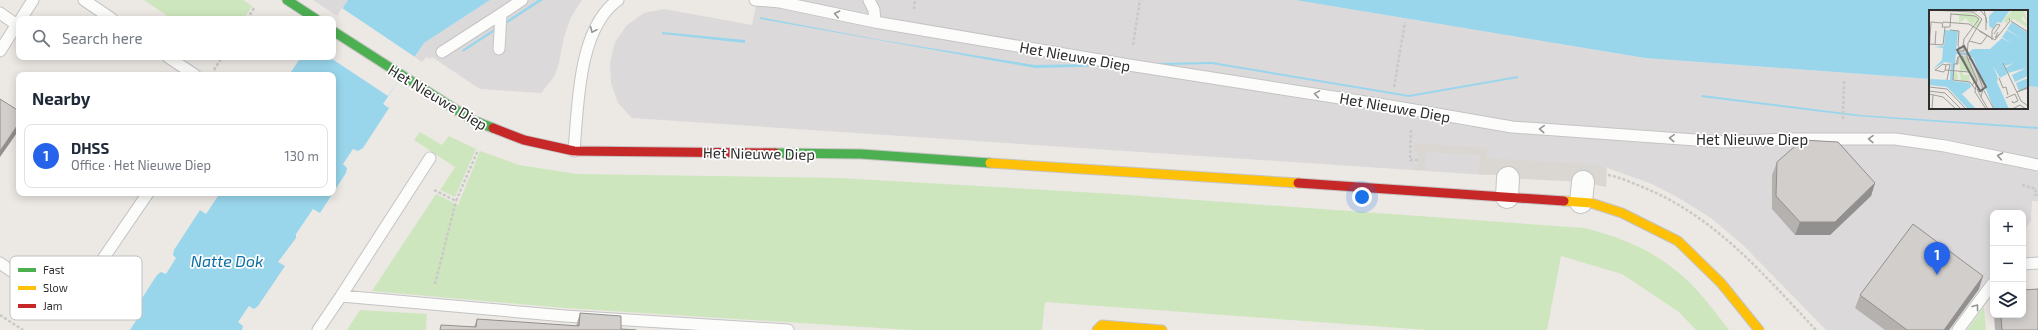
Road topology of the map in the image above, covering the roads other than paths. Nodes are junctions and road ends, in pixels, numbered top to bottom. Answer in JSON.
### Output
{"nodes":[{"id":1,"x":33,"y":0,"type":"edge"},
{"id":2,"x":84,"y":0,"type":"edge"},
{"id":3,"x":287,"y":0,"type":"edge"},
{"id":4,"x":522,"y":0,"type":"edge"},
{"id":5,"x":618,"y":0,"type":"edge"},
{"id":6,"x":755,"y":0,"type":"edge"},
{"id":7,"x":869,"y":0,"type":"edge"},
{"id":8,"x":0,"y":13,"type":"edge"},
{"id":9,"x":501,"y":14,"type":"junction"},
{"id":10,"x":23,"y":16,"type":"edge"},
{"id":11,"x":108,"y":16,"type":"edge"},
{"id":12,"x":311,"y":16,"type":"edge"},
{"id":13,"x":16,"y":21,"type":"edge"},
{"id":14,"x":876,"y":22,"type":"junction"},
{"id":15,"x":16,"y":27,"type":"edge"},
{"id":16,"x":336,"y":33,"type":"edge"},
{"id":17,"x":499,"y":49,"type":"dead end"},
{"id":18,"x":0,"y":51,"type":"edge"},
{"id":19,"x":442,"y":52,"type":"dead end"},
{"id":20,"x":172,"y":60,"type":"edge"},
{"id":21,"x":190,"y":72,"type":"edge"},
{"id":22,"x":574,"y":151,"type":"junction"},
{"id":23,"x":430,"y":158,"type":"dead end"},
{"id":24,"x":2038,"y":165,"type":"edge"},
{"id":25,"x":146,"y":196,"type":"edge"},
{"id":26,"x":105,"y":256,"type":"edge"},
{"id":27,"x":0,"y":263,"type":"edge"},
{"id":28,"x":2038,"y":263,"type":"edge"},
{"id":29,"x":2026,"y":264,"type":"edge"},
{"id":30,"x":10,"y":270,"type":"edge"},
{"id":31,"x":1990,"y":287,"type":"edge"},
{"id":32,"x":340,"y":296,"type":"junction"},
{"id":33,"x":318,"y":330,"type":"edge"},
{"id":34,"x":781,"y":330,"type":"edge"},
{"id":35,"x":1097,"y":330,"type":"edge"},
{"id":36,"x":1162,"y":330,"type":"edge"},
{"id":37,"x":1759,"y":330,"type":"edge"},
{"id":38,"x":1958,"y":330,"type":"edge"}],
"edges":[{"from":1,"to":10,"type":"lane"},
{"from":2,"to":11,"type":"lane"},
{"from":3,"to":12,"type":"street"},
{"from":4,"to":9,"type":"lane"},
{"from":5,"to":22,"type":"lane","one_way":true},
{"from":14,"to":6,"type":"lane","name":"Het Nieuwe Diep","one_way":true},
{"from":7,"to":14,"type":"lane"},
{"from":8,"to":13,"type":"lane"},
{"from":9,"to":17,"type":"lane"},
{"from":9,"to":19,"type":"lane"},
{"from":24,"to":14,"type":"lane","name":"Het Nieuwe Diep","one_way":true},
{"from":15,"to":18,"type":"lane"},
{"from":16,"to":22,"type":"street","name":"Het Nieuwe Diep"},
{"from":20,"to":21,"type":"lane"},
{"from":22,"to":37,"type":"street","name":"Het Nieuwe Diep"},
{"from":23,"to":32,"type":"lane"},
{"from":25,"to":26,"type":"lane"},
{"from":27,"to":30,"type":"lane"},
{"from":28,"to":29,"type":"lane"},
{"from":38,"to":31,"type":"lane","one_way":true},
{"from":32,"to":33,"type":"lane"},
{"from":32,"to":34,"type":"lane"},
{"from":35,"to":36,"type":"street"}]}
